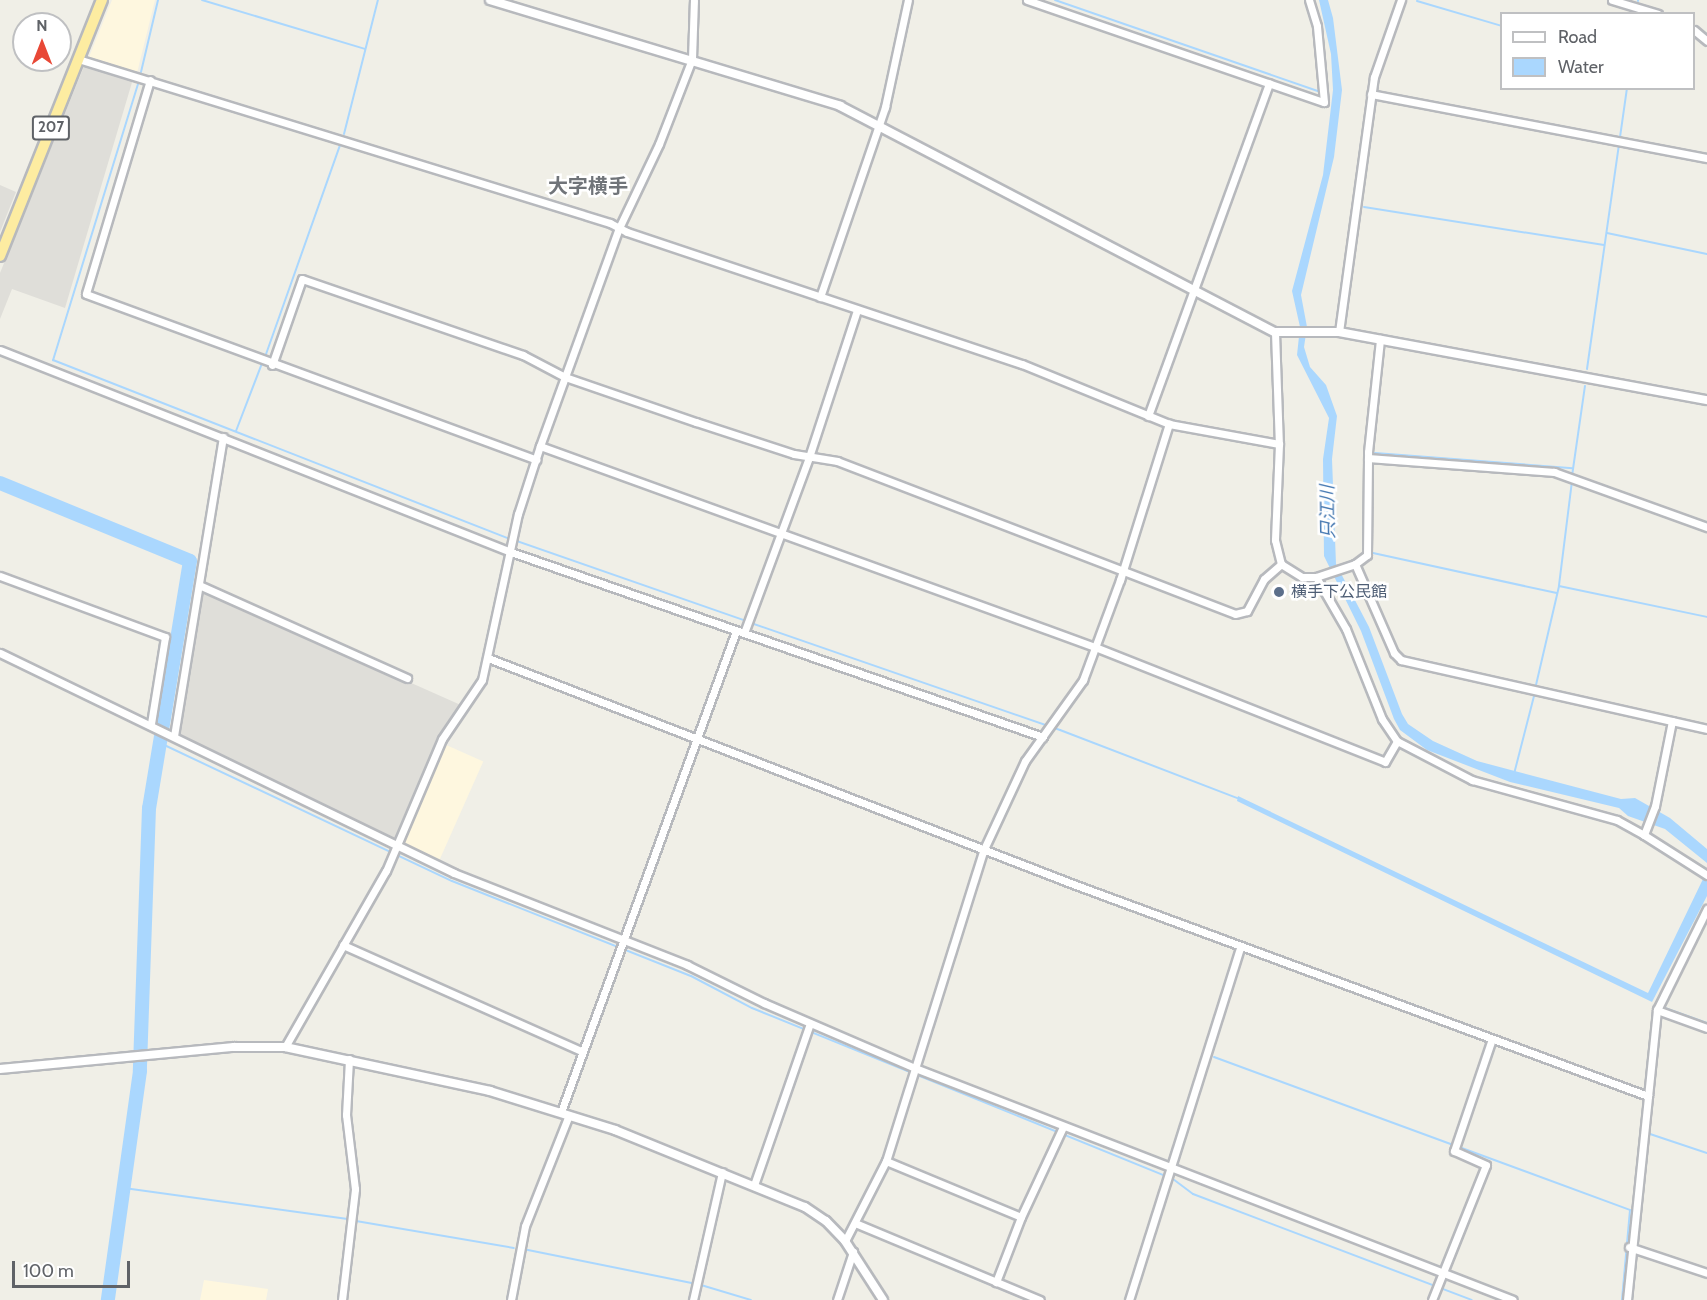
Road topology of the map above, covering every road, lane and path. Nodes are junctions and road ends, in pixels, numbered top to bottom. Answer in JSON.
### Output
{"nodes":[{"id":1,"x":102,"y":0,"type":"edge"},
{"id":2,"x":490,"y":0,"type":"edge"},
{"id":3,"x":694,"y":0,"type":"edge"},
{"id":4,"x":908,"y":0,"type":"edge"},
{"id":5,"x":1027,"y":0,"type":"edge"},
{"id":6,"x":1309,"y":0,"type":"edge"},
{"id":7,"x":1401,"y":0,"type":"edge"},
{"id":8,"x":1612,"y":0,"type":"edge"},
{"id":9,"x":1651,"y":12,"type":"edge"},
{"id":10,"x":1695,"y":31,"type":"edge"},
{"id":11,"x":1707,"y":41,"type":"edge"},
{"id":12,"x":78,"y":59,"type":"junction"},
{"id":13,"x":692,"y":59,"type":"junction"},
{"id":14,"x":150,"y":80,"type":"junction"},
{"id":15,"x":1269,"y":82,"type":"junction"},
{"id":16,"x":1371,"y":94,"type":"junction"},
{"id":17,"x":879,"y":124,"type":"junction"},
{"id":18,"x":1707,"y":158,"type":"edge"},
{"id":19,"x":619,"y":228,"type":"junction"},
{"id":20,"x":0,"y":256,"type":"edge"},
{"id":21,"x":1193,"y":292,"type":"junction"},
{"id":22,"x":820,"y":297,"type":"junction"},
{"id":23,"x":857,"y":310,"type":"junction"},
{"id":24,"x":1275,"y":332,"type":"junction"},
{"id":25,"x":1339,"y":332,"type":"junction"},
{"id":26,"x":1380,"y":339,"type":"junction"},
{"id":27,"x":0,"y":350,"type":"edge"},
{"id":28,"x":272,"y":364,"type":"junction"},
{"id":29,"x":565,"y":377,"type":"junction"},
{"id":30,"x":1707,"y":400,"type":"edge"},
{"id":31,"x":1148,"y":416,"type":"junction"},
{"id":32,"x":1169,"y":424,"type":"junction"},
{"id":33,"x":223,"y":437,"type":"junction"},
{"id":34,"x":1280,"y":444,"type":"junction"},
{"id":35,"x":540,"y":447,"type":"junction"},
{"id":36,"x":809,"y":457,"type":"junction"},
{"id":37,"x":1368,"y":458,"type":"junction"},
{"id":38,"x":536,"y":460,"type":"junction"},
{"id":39,"x":1707,"y":527,"type":"edge"},
{"id":40,"x":779,"y":534,"type":"junction"},
{"id":41,"x":512,"y":549,"type":"junction"},
{"id":42,"x":1281,"y":564,"type":"junction"},
{"id":43,"x":1355,"y":564,"type":"junction"},
{"id":44,"x":1123,"y":572,"type":"junction"},
{"id":45,"x":0,"y":576,"type":"edge"},
{"id":46,"x":1316,"y":577,"type":"junction"},
{"id":47,"x":199,"y":585,"type":"junction"},
{"id":48,"x":742,"y":630,"type":"junction"},
{"id":49,"x":1095,"y":646,"type":"junction"},
{"id":50,"x":0,"y":652,"type":"edge"},
{"id":51,"x":488,"y":658,"type":"junction"},
{"id":52,"x":407,"y":678,"type":"dead end"},
{"id":53,"x":1672,"y":721,"type":"junction"},
{"id":54,"x":151,"y":723,"type":"junction"},
{"id":55,"x":1707,"y":729,"type":"edge"},
{"id":56,"x":1044,"y":735,"type":"junction"},
{"id":57,"x":174,"y":736,"type":"junction"},
{"id":58,"x":696,"y":738,"type":"junction"},
{"id":59,"x":1396,"y":741,"type":"junction"},
{"id":60,"x":1644,"y":835,"type":"junction"},
{"id":61,"x":396,"y":847,"type":"junction"},
{"id":62,"x":984,"y":849,"type":"junction"},
{"id":63,"x":1707,"y":875,"type":"edge"},
{"id":64,"x":1707,"y":909,"type":"edge"},
{"id":65,"x":620,"y":940,"type":"junction"},
{"id":66,"x":343,"y":945,"type":"junction"},
{"id":67,"x":1240,"y":947,"type":"junction"},
{"id":68,"x":1658,"y":1007,"type":"junction"},
{"id":69,"x":810,"y":1023,"type":"junction"},
{"id":70,"x":1707,"y":1028,"type":"edge"},
{"id":71,"x":1492,"y":1039,"type":"junction"},
{"id":72,"x":285,"y":1047,"type":"junction"},
{"id":73,"x":581,"y":1051,"type":"junction"},
{"id":74,"x":349,"y":1059,"type":"junction"},
{"id":75,"x":915,"y":1068,"type":"junction"},
{"id":76,"x":0,"y":1070,"type":"edge"},
{"id":77,"x":1647,"y":1096,"type":"junction"},
{"id":78,"x":565,"y":1113,"type":"junction"},
{"id":79,"x":1062,"y":1129,"type":"junction"},
{"id":80,"x":886,"y":1161,"type":"junction"},
{"id":81,"x":722,"y":1172,"type":"junction"},
{"id":82,"x":1169,"y":1175,"type":"junction"},
{"id":83,"x":754,"y":1185,"type":"junction"},
{"id":84,"x":1022,"y":1218,"type":"junction"},
{"id":85,"x":855,"y":1223,"type":"junction"},
{"id":86,"x":845,"y":1240,"type":"junction"},
{"id":87,"x":1629,"y":1247,"type":"junction"},
{"id":88,"x":853,"y":1252,"type":"junction"},
{"id":89,"x":1442,"y":1273,"type":"junction"},
{"id":90,"x":1707,"y":1274,"type":"edge"},
{"id":91,"x":996,"y":1281,"type":"junction"},
{"id":92,"x":342,"y":1300,"type":"edge"},
{"id":93,"x":513,"y":1300,"type":"edge"},
{"id":94,"x":693,"y":1300,"type":"edge"},
{"id":95,"x":837,"y":1300,"type":"edge"},
{"id":96,"x":883,"y":1300,"type":"edge"},
{"id":97,"x":1040,"y":1300,"type":"edge"},
{"id":98,"x":1129,"y":1300,"type":"edge"},
{"id":99,"x":1432,"y":1300,"type":"edge"},
{"id":100,"x":1513,"y":1300,"type":"edge"},
{"id":101,"x":1627,"y":1300,"type":"edge"}],
"edges":[{"from":1,"to":12,"type":"highway","number":"207"},
{"from":2,"to":13,"type":"street"},
{"from":3,"to":13,"type":"street"},
{"from":4,"to":17,"type":"street"},
{"from":5,"to":15,"type":"street"},
{"from":6,"to":15,"type":"street"},
{"from":7,"to":16,"type":"street"},
{"from":8,"to":9,"type":"street"},
{"from":10,"to":11,"type":"street"},
{"from":12,"to":14,"type":"street"},
{"from":12,"to":20,"type":"highway","number":"207"},
{"from":13,"to":17,"type":"street"},
{"from":13,"to":19,"type":"street"},
{"from":14,"to":19,"type":"street"},
{"from":14,"to":28,"type":"street"},
{"from":15,"to":21,"type":"street"},
{"from":16,"to":18,"type":"street"},
{"from":16,"to":25,"type":"street"},
{"from":17,"to":21,"type":"street"},
{"from":17,"to":22,"type":"street"},
{"from":19,"to":22,"type":"street"},
{"from":19,"to":29,"type":"street"},
{"from":21,"to":24,"type":"street"},
{"from":21,"to":31,"type":"street"},
{"from":22,"to":23,"type":"street"},
{"from":23,"to":31,"type":"street"},
{"from":23,"to":36,"type":"street"},
{"from":24,"to":25,"type":"street"},
{"from":24,"to":34,"type":"street"},
{"from":25,"to":26,"type":"street"},
{"from":26,"to":30,"type":"street"},
{"from":26,"to":37,"type":"street"},
{"from":27,"to":33,"type":"street"},
{"from":28,"to":29,"type":"street"},
{"from":28,"to":38,"type":"street"},
{"from":29,"to":35,"type":"street"},
{"from":29,"to":36,"type":"street"},
{"from":31,"to":32,"type":"street"},
{"from":32,"to":34,"type":"street"},
{"from":32,"to":44,"type":"street"},
{"from":33,"to":41,"type":"street"},
{"from":33,"to":47,"type":"street"},
{"from":34,"to":42,"type":"street"},
{"from":35,"to":38,"type":"street"},
{"from":35,"to":40,"type":"street"},
{"from":36,"to":40,"type":"street"},
{"from":36,"to":44,"type":"street"},
{"from":37,"to":39,"type":"street"},
{"from":37,"to":43,"type":"street"},
{"from":38,"to":41,"type":"street"},
{"from":40,"to":48,"type":"street"},
{"from":40,"to":49,"type":"street"},
{"from":41,"to":48,"type":"street"},
{"from":41,"to":51,"type":"street"},
{"from":42,"to":44,"type":"street"},
{"from":42,"to":46,"type":"street"},
{"from":43,"to":46,"type":"street"},
{"from":43,"to":53,"type":"street"},
{"from":44,"to":49,"type":"street"},
{"from":45,"to":54,"type":"street"},
{"from":46,"to":59,"type":"street"},
{"from":47,"to":52,"type":"street"},
{"from":47,"to":57,"type":"street"},
{"from":48,"to":56,"type":"street"},
{"from":48,"to":58,"type":"street"},
{"from":49,"to":56,"type":"street"},
{"from":49,"to":59,"type":"street"},
{"from":50,"to":54,"type":"street"},
{"from":51,"to":58,"type":"street"},
{"from":51,"to":61,"type":"street"},
{"from":53,"to":55,"type":"street"},
{"from":53,"to":60,"type":"street"},
{"from":54,"to":57,"type":"street"},
{"from":56,"to":62,"type":"street"},
{"from":57,"to":61,"type":"street"},
{"from":58,"to":62,"type":"street"},
{"from":58,"to":65,"type":"street"},
{"from":59,"to":60,"type":"street"},
{"from":60,"to":63,"type":"street"},
{"from":61,"to":65,"type":"street"},
{"from":61,"to":66,"type":"street"},
{"from":62,"to":67,"type":"street"},
{"from":62,"to":75,"type":"street"},
{"from":64,"to":68,"type":"street"},
{"from":65,"to":69,"type":"street"},
{"from":65,"to":73,"type":"street"},
{"from":66,"to":72,"type":"street"},
{"from":66,"to":73,"type":"street"},
{"from":67,"to":71,"type":"street"},
{"from":67,"to":82,"type":"street"},
{"from":68,"to":70,"type":"street"},
{"from":68,"to":77,"type":"street"},
{"from":69,"to":75,"type":"street"},
{"from":69,"to":83,"type":"street"},
{"from":71,"to":77,"type":"street"},
{"from":71,"to":89,"type":"street"},
{"from":72,"to":74,"type":"street"},
{"from":72,"to":76,"type":"street"},
{"from":73,"to":78,"type":"street"},
{"from":74,"to":78,"type":"street"},
{"from":74,"to":92,"type":"street"},
{"from":75,"to":79,"type":"street"},
{"from":75,"to":80,"type":"street"},
{"from":77,"to":87,"type":"street"},
{"from":78,"to":81,"type":"street"},
{"from":78,"to":93,"type":"street"},
{"from":79,"to":82,"type":"street"},
{"from":79,"to":84,"type":"street"},
{"from":80,"to":84,"type":"street"},
{"from":80,"to":85,"type":"street"},
{"from":81,"to":83,"type":"street"},
{"from":81,"to":94,"type":"street"},
{"from":82,"to":89,"type":"street"},
{"from":82,"to":98,"type":"street"},
{"from":83,"to":86,"type":"street"},
{"from":84,"to":91,"type":"street"},
{"from":85,"to":86,"type":"street"},
{"from":85,"to":91,"type":"street"},
{"from":86,"to":88,"type":"street"},
{"from":87,"to":90,"type":"street"},
{"from":87,"to":101,"type":"street"},
{"from":88,"to":95,"type":"street"},
{"from":88,"to":96,"type":"street"},
{"from":89,"to":99,"type":"street"},
{"from":89,"to":100,"type":"street"},
{"from":91,"to":97,"type":"street"}]}
